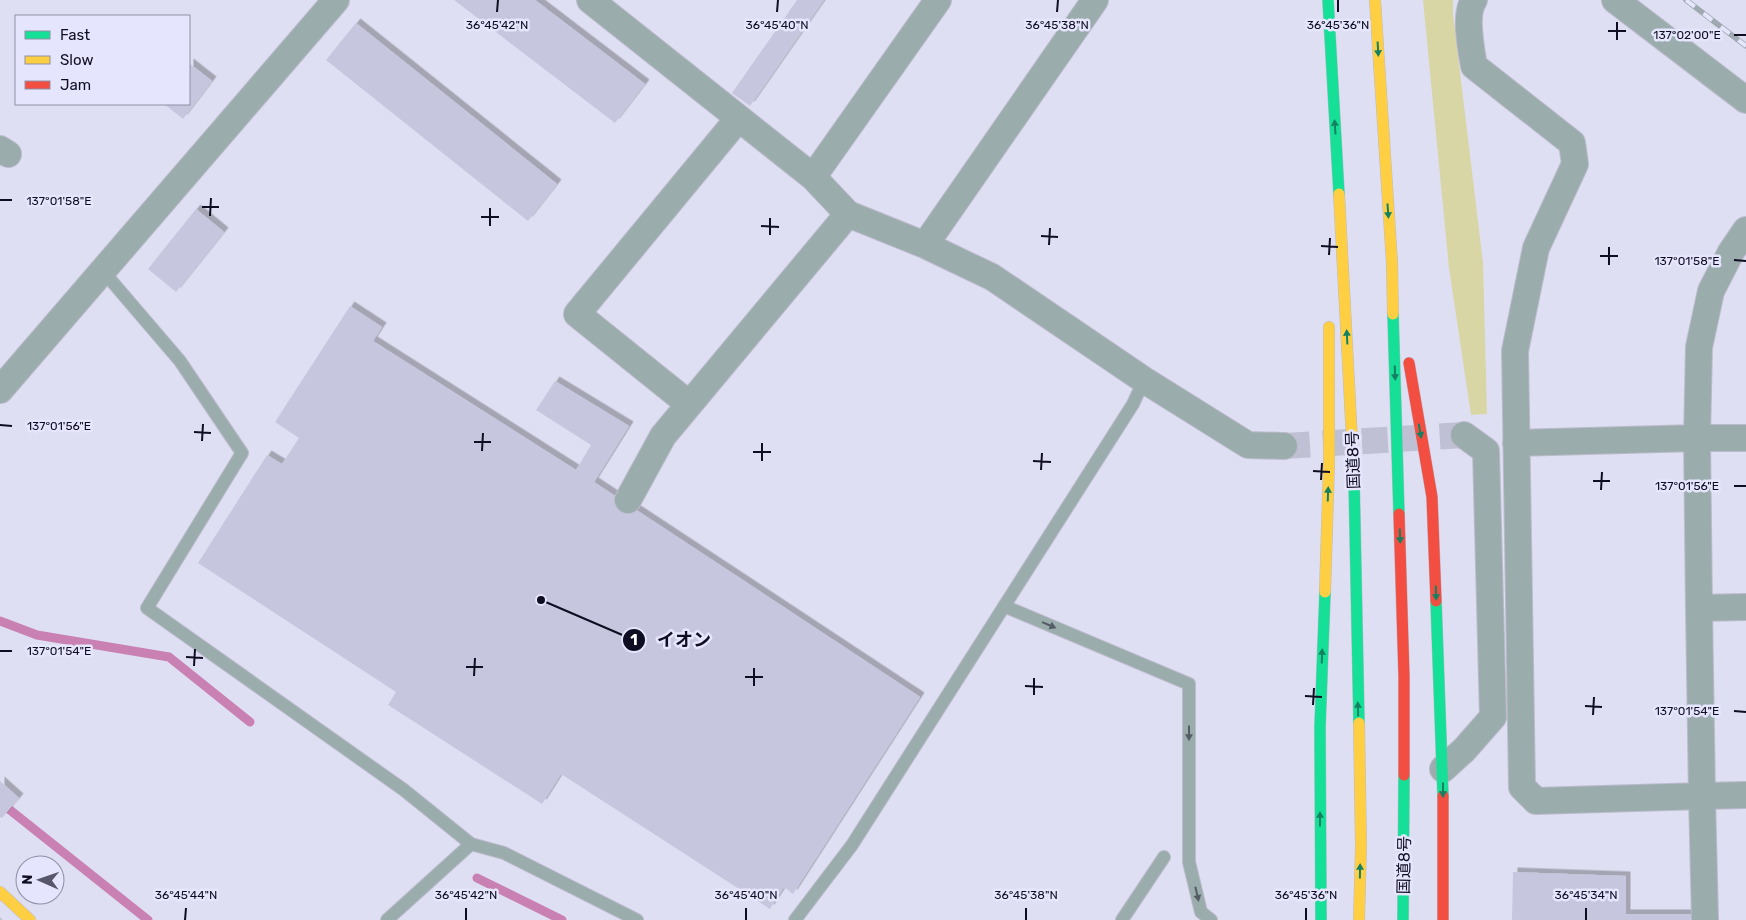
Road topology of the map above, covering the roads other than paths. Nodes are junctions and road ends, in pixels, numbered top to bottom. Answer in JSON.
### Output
{"nodes":[{"id":1,"x":336,"y":0,"type":"edge"},
{"id":2,"x":590,"y":0,"type":"edge"},
{"id":3,"x":938,"y":0,"type":"edge"},
{"id":4,"x":1096,"y":0,"type":"edge"},
{"id":5,"x":1328,"y":0,"type":"edge"},
{"id":6,"x":1375,"y":0,"type":"edge"},
{"id":7,"x":1474,"y":0,"type":"edge"},
{"id":8,"x":1615,"y":0,"type":"edge"},
{"id":9,"x":1746,"y":100,"type":"edge"},
{"id":10,"x":738,"y":119,"type":"junction"},
{"id":11,"x":1338,"y":176,"type":"junction"},
{"id":12,"x":813,"y":177,"type":"junction"},
{"id":13,"x":848,"y":214,"type":"junction"},
{"id":14,"x":1746,"y":230,"type":"edge"},
{"id":15,"x":925,"y":245,"type":"junction"},
{"id":16,"x":1392,"y":262,"type":"junction"},
{"id":17,"x":103,"y":271,"type":"junction"},
{"id":18,"x":1332,"y":286,"type":"dead end"},
{"id":19,"x":1330,"y":316,"type":"dead end"},
{"id":20,"x":1144,"y":380,"type":"junction"},
{"id":21,"x":0,"y":390,"type":"edge"},
{"id":22,"x":689,"y":404,"type":"junction"},
{"id":23,"x":1464,"y":435,"type":"tunnel mouth"},
{"id":24,"x":1697,"y":438,"type":"junction"},
{"id":25,"x":1746,"y":438,"type":"edge"},
{"id":26,"x":1516,"y":443,"type":"junction"},
{"id":27,"x":1284,"y":446,"type":"tunnel mouth"},
{"id":28,"x":628,"y":500,"type":"dead end"},
{"id":29,"x":1004,"y":606,"type":"junction"},
{"id":30,"x":1700,"y":608,"type":"junction"},
{"id":31,"x":1746,"y":608,"type":"edge"},
{"id":32,"x":1443,"y":769,"type":"junction"},
{"id":33,"x":1746,"y":795,"type":"edge"},
{"id":34,"x":1702,"y":796,"type":"junction"},
{"id":35,"x":471,"y":844,"type":"junction"},
{"id":36,"x":1164,"y":857,"type":"dead end"},
{"id":37,"x":0,"y":892,"type":"edge"},
{"id":38,"x":1321,"y":915,"type":"edge"},
{"id":39,"x":30,"y":920,"type":"edge"},
{"id":40,"x":387,"y":920,"type":"edge"},
{"id":41,"x":637,"y":920,"type":"edge"},
{"id":42,"x":795,"y":920,"type":"edge"},
{"id":43,"x":1122,"y":920,"type":"edge"},
{"id":44,"x":1211,"y":920,"type":"edge"},
{"id":45,"x":1310,"y":920,"type":"edge"},
{"id":46,"x":1359,"y":920,"type":"edge"},
{"id":47,"x":1403,"y":920,"type":"edge"},
{"id":48,"x":1443,"y":920,"type":"edge"},
{"id":49,"x":1705,"y":920,"type":"edge"}],
"edges":[{"from":1,"to":17,"type":"street"},
{"from":2,"to":10,"type":"street"},
{"from":3,"to":12,"type":"street"},
{"from":4,"to":15,"type":"street"},
{"from":11,"to":5,"type":"main road","name":"国道8号","one_way":true},
{"from":6,"to":16,"type":"main road","name":"国道8号","one_way":true},
{"from":7,"to":26,"type":"street"},
{"from":8,"to":9,"type":"street"},
{"from":10,"to":12,"type":"street"},
{"from":10,"to":22,"type":"street"},
{"from":11,"to":18,"type":"main road"},
{"from":46,"to":11,"type":"main road","name":"国道8号","one_way":true},
{"from":12,"to":13,"type":"street"},
{"from":13,"to":15,"type":"street"},
{"from":13,"to":22,"type":"street"},
{"from":14,"to":24,"type":"street"},
{"from":15,"to":20,"type":"street"},
{"from":16,"to":32,"type":"main road","one_way":true},
{"from":16,"to":47,"type":"main road","name":"国道8号","one_way":true},
{"from":17,"to":21,"type":"street"},
{"from":17,"to":35,"type":"lane"},
{"from":38,"to":19,"type":"main road","one_way":true},
{"from":20,"to":27,"type":"street"},
{"from":20,"to":29,"type":"lane"},
{"from":22,"to":28,"type":"street"},
{"from":23,"to":32,"type":"street"},
{"from":24,"to":25,"type":"street"},
{"from":24,"to":26,"type":"street"},
{"from":24,"to":30,"type":"street"},
{"from":26,"to":34,"type":"street"},
{"from":29,"to":42,"type":"lane"},
{"from":29,"to":44,"type":"lane","one_way":true},
{"from":30,"to":31,"type":"street"},
{"from":30,"to":34,"type":"street"},
{"from":32,"to":48,"type":"main road","one_way":true},
{"from":33,"to":34,"type":"street"},
{"from":34,"to":49,"type":"street"},
{"from":35,"to":40,"type":"lane"},
{"from":35,"to":41,"type":"lane"},
{"from":36,"to":43,"type":"lane"},
{"from":37,"to":39,"type":"main road"},
{"from":38,"to":45,"type":"lane"}]}
